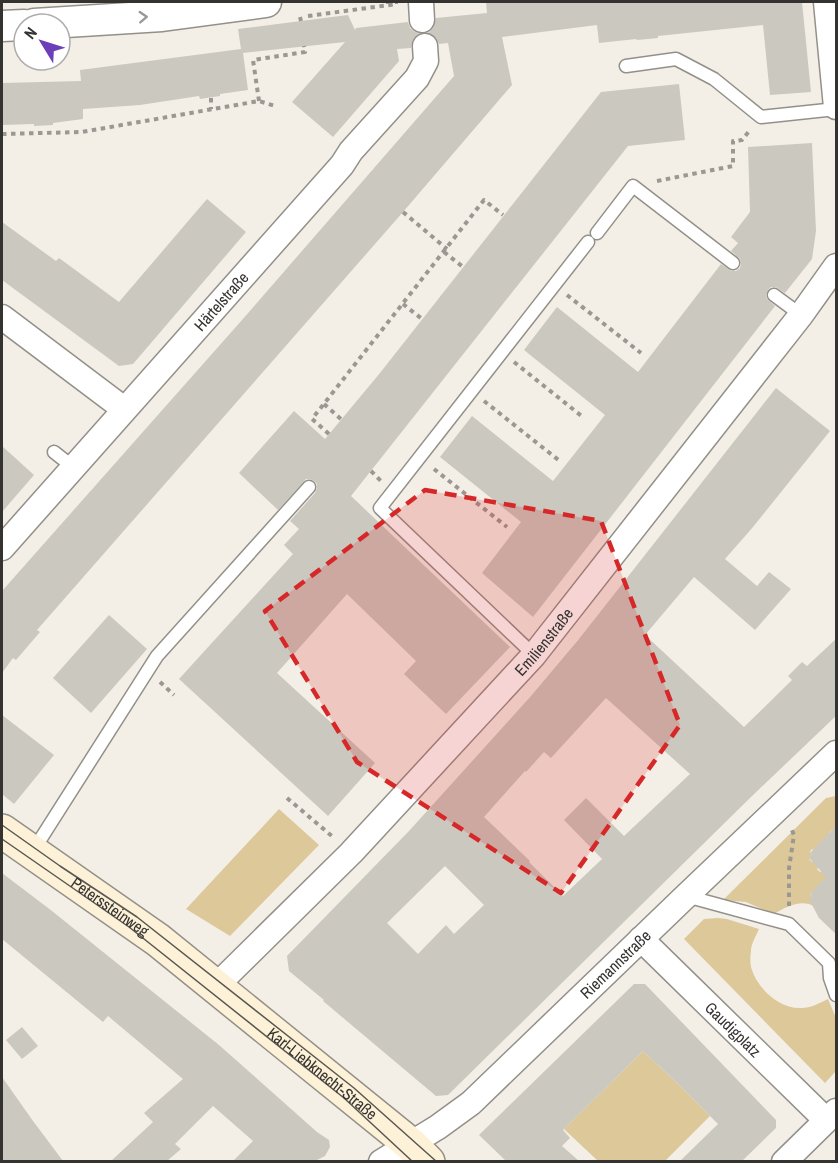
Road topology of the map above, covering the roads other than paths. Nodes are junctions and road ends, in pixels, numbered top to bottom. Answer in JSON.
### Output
{"nodes":[{"id":1,"x":266,"y":2,"type":"edge"},
{"id":2,"x":826,"y":2,"type":"edge"},
{"id":3,"x":72,"y":22,"type":"edge"},
{"id":4,"x":425,"y":46,"type":"dead end"},
{"id":5,"x":626,"y":66,"type":"dead end"},
{"id":6,"x":837,"y":108,"type":"edge"},
{"id":7,"x":733,"y":262,"type":"dead end"},
{"id":8,"x":837,"y":266,"type":"edge"},
{"id":9,"x":774,"y":294,"type":"dead end"},
{"id":10,"x":801,"y":315,"type":"junction"},
{"id":11,"x":2,"y":317,"type":"edge"},
{"id":12,"x":124,"y":409,"type":"junction"},
{"id":13,"x":54,"y":452,"type":"dead end"},
{"id":14,"x":73,"y":467,"type":"junction"},
{"id":15,"x":309,"y":487,"type":"dead end"},
{"id":16,"x":2,"y":548,"type":"edge"},
{"id":17,"x":534,"y":655,"type":"junction"},
{"id":18,"x":837,"y":753,"type":"edge"},
{"id":19,"x":2,"y":831,"type":"edge"},
{"id":20,"x":33,"y":852,"type":"junction"},
{"id":21,"x":686,"y":896,"type":"junction"},
{"id":22,"x":641,"y":939,"type":"junction"},
{"id":23,"x":215,"y":987,"type":"junction"},
{"id":24,"x":837,"y":994,"type":"edge"},
{"id":25,"x":831,"y":1115,"type":"edge"},
{"id":26,"x":419,"y":1153,"type":"edge"},
{"id":27,"x":381,"y":1161,"type":"edge"},
{"id":28,"x":784,"y":1161,"type":"edge"}],
"edges":[{"from":3,"to":1,"type":"street","one_way":true},
{"from":2,"to":6,"type":"street"},
{"from":4,"to":12,"type":"street","name":"Härtelstraße"},
{"from":5,"to":6,"type":"lane"},
{"from":7,"to":17,"type":"lane"},
{"from":8,"to":10,"type":"street","name":"Emilienstraße"},
{"from":9,"to":10,"type":"lane"},
{"from":10,"to":17,"type":"street","name":"Emilienstraße"},
{"from":11,"to":12,"type":"street"},
{"from":12,"to":14,"type":"street","name":"Härtelstraße"},
{"from":13,"to":14,"type":"lane"},
{"from":14,"to":16,"type":"street","name":"Härtelstraße"},
{"from":15,"to":20,"type":"lane"},
{"from":17,"to":23,"type":"street","name":"Emilienstraße"},
{"from":18,"to":21,"type":"street","name":"Riemannstraße"},
{"from":19,"to":20,"type":"main road","name":"Peterssteinweg"},
{"from":20,"to":23,"type":"main road","name":"Peterssteinweg"},
{"from":21,"to":22,"type":"street","name":"Riemannstraße"},
{"from":21,"to":24,"type":"lane"},
{"from":22,"to":25,"type":"street","name":"Gaudigplatz"},
{"from":22,"to":26,"type":"street","name":"Riemannstraße"},
{"from":23,"to":26,"type":"main road","name":"Karl-Liebknecht-Straße"},
{"from":25,"to":28,"type":"street"},
{"from":26,"to":27,"type":"street","name":"Riemannstraße"}]}
